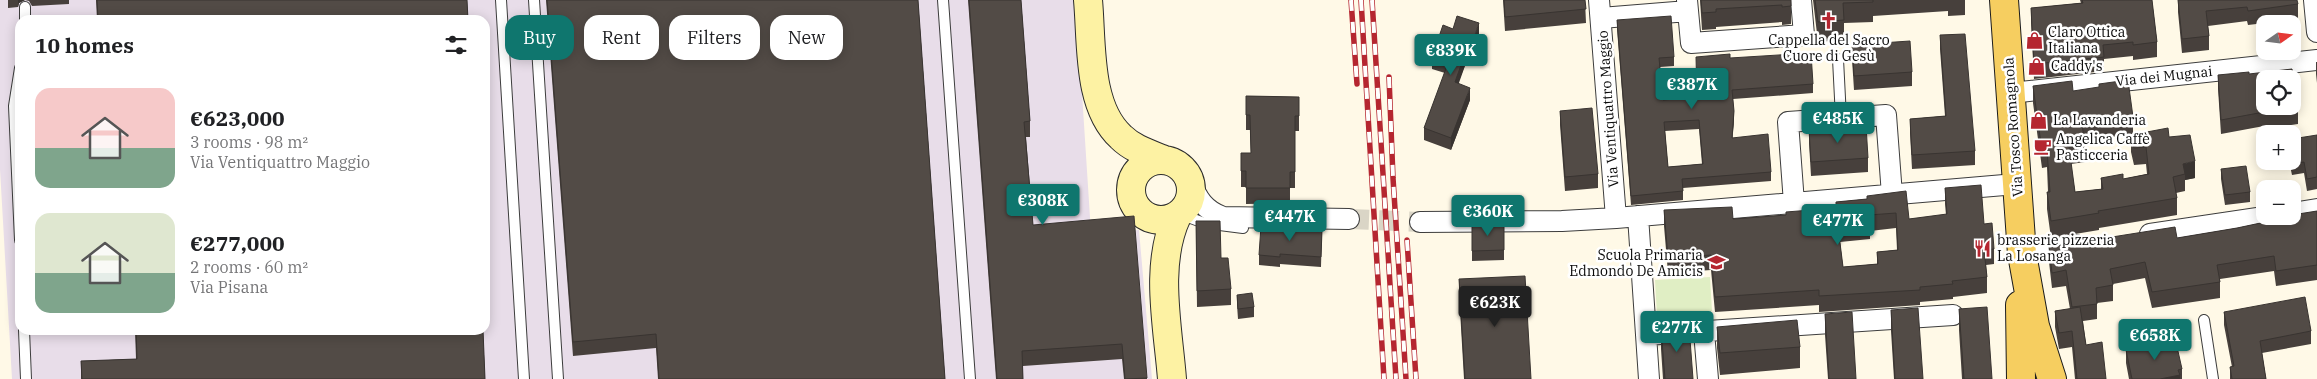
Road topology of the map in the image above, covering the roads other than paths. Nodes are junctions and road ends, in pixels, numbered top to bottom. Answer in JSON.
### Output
{"nodes":[{"id":1,"x":501,"y":0,"type":"edge"},
{"id":2,"x":534,"y":0,"type":"edge"},
{"id":3,"x":943,"y":0,"type":"edge"},
{"id":4,"x":1088,"y":0,"type":"edge"},
{"id":5,"x":1802,"y":0,"type":"edge"},
{"id":6,"x":2004,"y":0,"type":"edge"},
{"id":7,"x":2314,"y":0,"type":"edge"},
{"id":8,"x":1688,"y":5,"type":"edge"},
{"id":9,"x":25,"y":7,"type":"dead end"},
{"id":10,"x":1600,"y":9,"type":"edge"},
{"id":11,"x":25,"y":15,"type":"edge"},
{"id":12,"x":2317,"y":32,"type":"edge"},
{"id":13,"x":1838,"y":59,"type":"dead end"},
{"id":14,"x":2317,"y":60,"type":"edge"},
{"id":15,"x":1095,"y":89,"type":"junction"},
{"id":16,"x":2011,"y":93,"type":"junction"},
{"id":17,"x":15,"y":100,"type":"edge"},
{"id":18,"x":1841,"y":118,"type":"junction"},
{"id":19,"x":15,"y":128,"type":"edge"},
{"id":20,"x":1162,"y":159,"type":"junction"},
{"id":21,"x":1133,"y":176,"type":"junction"},
{"id":22,"x":1190,"y":181,"type":"junction"},
{"id":23,"x":2016,"y":184,"type":"junction"},
{"id":24,"x":1892,"y":195,"type":"junction"},
{"id":25,"x":1794,"y":203,"type":"junction"},
{"id":26,"x":1136,"y":208,"type":"junction"},
{"id":27,"x":2317,"y":209,"type":"edge"},
{"id":28,"x":2301,"y":212,"type":"edge"},
{"id":29,"x":1178,"y":215,"type":"junction"},
{"id":30,"x":1638,"y":216,"type":"junction"},
{"id":31,"x":1616,"y":218,"type":"junction"},
{"id":32,"x":2256,"y":218,"type":"edge"},
{"id":33,"x":1349,"y":220,"type":"tunnel mouth"},
{"id":34,"x":1420,"y":222,"type":"tunnel mouth"},
{"id":35,"x":1243,"y":228,"type":"dead end"},
{"id":36,"x":2128,"y":238,"type":"edge"},
{"id":37,"x":2099,"y":242,"type":"edge"},
{"id":38,"x":2022,"y":254,"type":"junction"},
{"id":39,"x":1166,"y":300,"type":"junction"},
{"id":40,"x":1952,"y":316,"type":"dead end"},
{"id":41,"x":2204,"y":320,"type":"dead end"},
{"id":42,"x":1704,"y":332,"type":"junction"},
{"id":43,"x":24,"y":335,"type":"edge"},
{"id":44,"x":1646,"y":335,"type":"junction"},
{"id":45,"x":26,"y":379,"type":"edge"},
{"id":46,"x":524,"y":379,"type":"edge"},
{"id":47,"x":558,"y":379,"type":"edge"},
{"id":48,"x":970,"y":379,"type":"edge"},
{"id":49,"x":1172,"y":379,"type":"edge"},
{"id":50,"x":1649,"y":379,"type":"edge"},
{"id":51,"x":1708,"y":379,"type":"edge"},
{"id":52,"x":2021,"y":379,"type":"edge"},
{"id":53,"x":2052,"y":379,"type":"edge"},
{"id":54,"x":2213,"y":379,"type":"edge"}],
"edges":[{"from":1,"to":46,"type":"lane"},
{"from":2,"to":47,"type":"lane"},
{"from":3,"to":48,"type":"lane"},
{"from":4,"to":15,"type":"street"},
{"from":5,"to":8,"type":"street"},
{"from":6,"to":16,"type":"main road","name":"Via Tosco Romagnola"},
{"from":7,"to":12,"type":"street"},
{"from":8,"to":10,"type":"street"},
{"from":9,"to":11,"type":"lane"},
{"from":10,"to":31,"type":"street","name":"Via Ventiquattro Maggio"},
{"from":13,"to":18,"type":"lane"},
{"from":14,"to":16,"type":"street","name":"Via dei Mugnai"},
{"from":15,"to":20,"type":"street"},
{"from":15,"to":21,"type":"street"},
{"from":16,"to":23,"type":"main road","name":"Via Tosco Romagnola"},
{"from":17,"to":19,"type":"lane"},
{"from":18,"to":24,"type":"street"},
{"from":18,"to":25,"type":"street"},
{"from":20,"to":21,"type":"street"},
{"from":20,"to":22,"type":"street"},
{"from":21,"to":26,"type":"street"},
{"from":22,"to":29,"type":"street"},
{"from":22,"to":33,"type":"street"},
{"from":23,"to":24,"type":"street"},
{"from":23,"to":38,"type":"main road","name":"Via Tosco Romagnola"},
{"from":24,"to":25,"type":"street"},
{"from":25,"to":30,"type":"street"},
{"from":26,"to":29,"type":"street"},
{"from":26,"to":39,"type":"street"},
{"from":27,"to":28,"type":"street"},
{"from":29,"to":35,"type":"lane"},
{"from":29,"to":39,"type":"street"},
{"from":30,"to":31,"type":"street"},
{"from":30,"to":44,"type":"street"},
{"from":31,"to":34,"type":"street"},
{"from":32,"to":36,"type":"street"},
{"from":37,"to":38,"type":"street"},
{"from":38,"to":52,"type":"main road","name":"Via Tosco Romagnola"},
{"from":38,"to":53,"type":"main road","name":"Via Tosco Romagnola"},
{"from":39,"to":49,"type":"street"},
{"from":40,"to":42,"type":"street"},
{"from":41,"to":54,"type":"lane"},
{"from":42,"to":44,"type":"street"},
{"from":42,"to":51,"type":"street"},
{"from":43,"to":45,"type":"lane"},
{"from":44,"to":50,"type":"street"}]}
